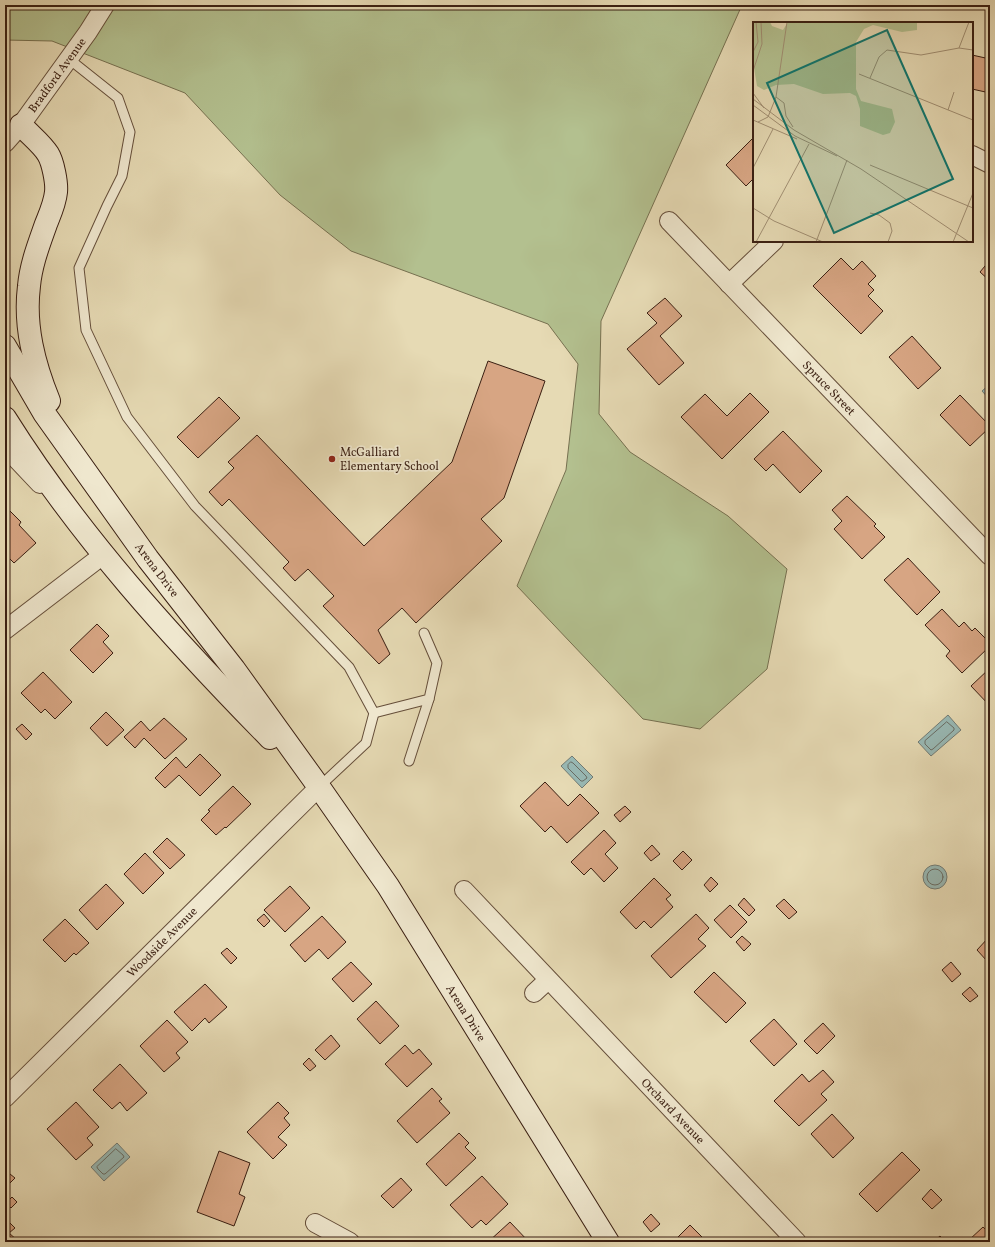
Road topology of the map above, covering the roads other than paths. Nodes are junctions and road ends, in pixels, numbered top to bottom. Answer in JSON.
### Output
{"nodes":[{"id":1,"x":105,"y":5,"type":"edge"},
{"id":2,"x":69,"y":59,"type":"junction"},
{"id":3,"x":21,"y":125,"type":"junction"},
{"id":4,"x":5,"y":143,"type":"edge"},
{"id":5,"x":973,"y":156,"type":"edge"},
{"id":6,"x":990,"y":164,"type":"edge"},
{"id":7,"x":669,"y":221,"type":"dead end"},
{"id":8,"x":773,"y":242,"type":"edge"},
{"id":9,"x":729,"y":284,"type":"junction"},
{"id":10,"x":5,"y":346,"type":"edge"},
{"id":11,"x":5,"y":418,"type":"edge"},
{"id":12,"x":5,"y":447,"type":"edge"},
{"id":13,"x":69,"y":448,"type":"junction"},
{"id":14,"x":77,"y":522,"type":"junction"},
{"id":15,"x":103,"y":556,"type":"junction"},
{"id":16,"x":990,"y":556,"type":"edge"},
{"id":17,"x":5,"y":630,"type":"edge"},
{"id":18,"x":424,"y":633,"type":"dead end"},
{"id":19,"x":429,"y":699,"type":"junction"},
{"id":20,"x":374,"y":714,"type":"junction"},
{"id":21,"x":409,"y":761,"type":"dead end"},
{"id":22,"x":319,"y":787,"type":"junction"},
{"id":23,"x":464,"y":890,"type":"dead end"},
{"id":24,"x":548,"y":980,"type":"junction"},
{"id":25,"x":534,"y":993,"type":"dead end"},
{"id":26,"x":5,"y":1098,"type":"edge"},
{"id":27,"x":315,"y":1223,"type":"dead end"},
{"id":28,"x":350,"y":1242,"type":"edge"},
{"id":29,"x":608,"y":1242,"type":"edge"},
{"id":30,"x":797,"y":1242,"type":"edge"}],
"edges":[{"from":1,"to":2,"type":"street","name":"Bradford Avenue"},
{"from":2,"to":3,"type":"street","name":"Bradford Avenue"},
{"from":2,"to":20,"type":"lane"},
{"from":3,"to":4,"type":"street","name":"Bradford Avenue"},
{"from":3,"to":13,"type":"main road"},
{"from":5,"to":6,"type":"street"},
{"from":7,"to":9,"type":"street","name":"Spruce Street"},
{"from":8,"to":9,"type":"street"},
{"from":9,"to":16,"type":"street","name":"Spruce Street"},
{"from":10,"to":13,"type":"main road","name":"Arena Drive"},
{"from":11,"to":14,"type":"main road","name":"Arena Drive"},
{"from":12,"to":14,"type":"street"},
{"from":13,"to":22,"type":"main road","name":"Arena Drive"},
{"from":14,"to":15,"type":"main road","name":"Arena Drive"},
{"from":15,"to":17,"type":"street"},
{"from":15,"to":22,"type":"main road","name":"Arena Drive"},
{"from":18,"to":19,"type":"lane"},
{"from":19,"to":20,"type":"lane"},
{"from":19,"to":21,"type":"lane"},
{"from":20,"to":22,"type":"lane"},
{"from":22,"to":26,"type":"street","name":"Woodside Avenue"},
{"from":22,"to":29,"type":"main road","name":"Arena Drive"},
{"from":23,"to":24,"type":"street","name":"Orchard Avenue"},
{"from":24,"to":25,"type":"street"},
{"from":24,"to":30,"type":"street","name":"Orchard Avenue"},
{"from":27,"to":28,"type":"street"}]}
